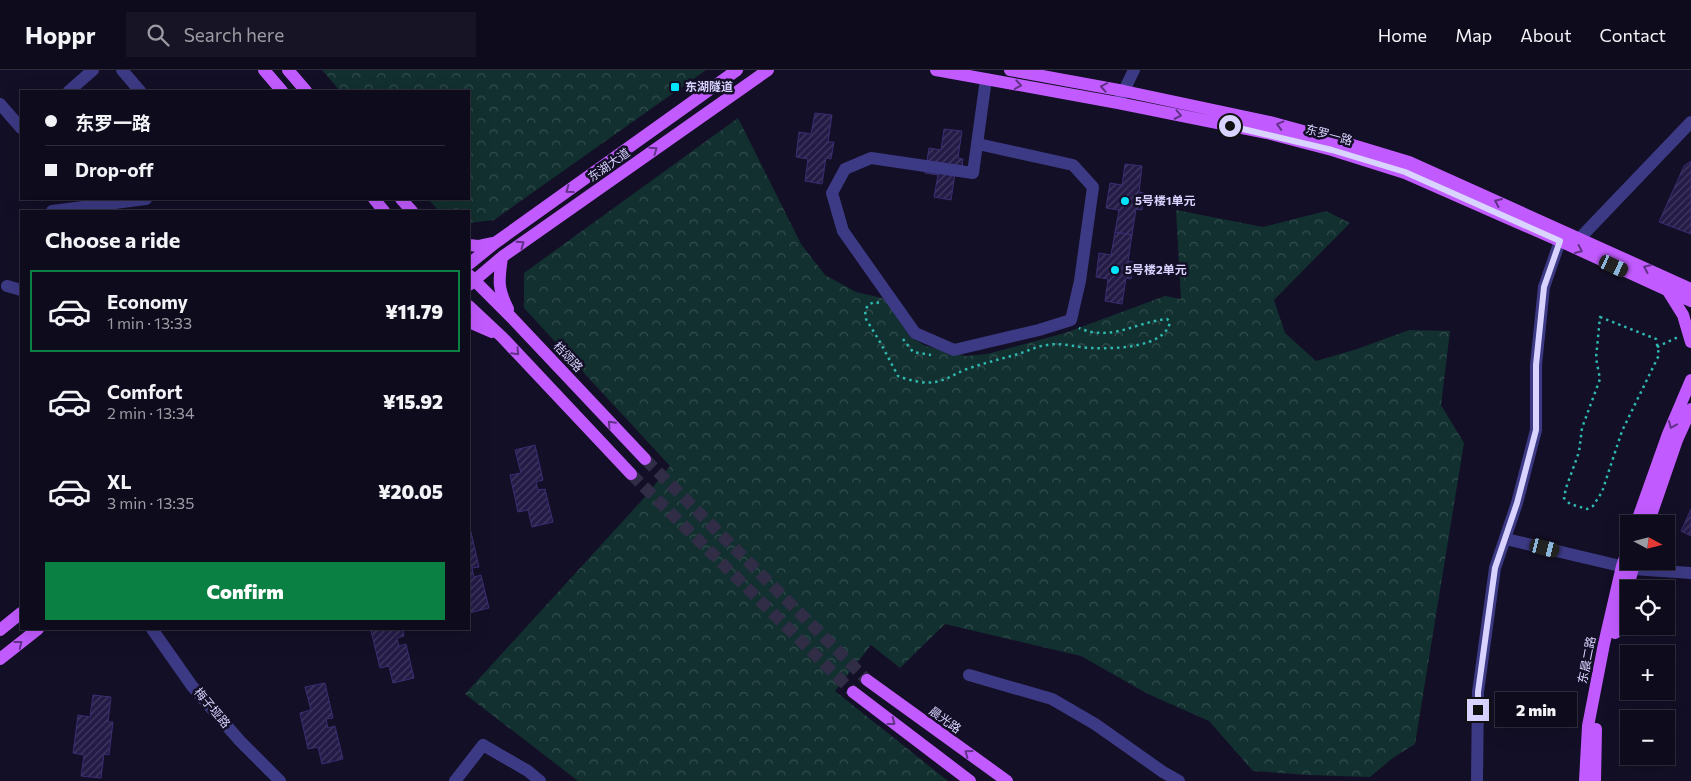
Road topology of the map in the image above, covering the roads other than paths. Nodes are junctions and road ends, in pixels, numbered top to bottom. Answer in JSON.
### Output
{"nodes":[{"id":1,"x":93,"y":70,"type":"edge"},
{"id":2,"x":122,"y":70,"type":"edge"},
{"id":3,"x":264,"y":70,"type":"edge"},
{"id":4,"x":288,"y":70,"type":"edge"},
{"id":5,"x":737,"y":70,"type":"edge"},
{"id":6,"x":768,"y":70,"type":"edge"},
{"id":7,"x":936,"y":70,"type":"edge"},
{"id":8,"x":1010,"y":70,"type":"edge"},
{"id":9,"x":1134,"y":70,"type":"edge"},
{"id":10,"x":986,"y":79,"type":"junction"},
{"id":11,"x":70,"y":90,"type":"edge"},
{"id":12,"x":139,"y":90,"type":"edge"},
{"id":13,"x":281,"y":90,"type":"edge"},
{"id":14,"x":305,"y":90,"type":"edge"},
{"id":15,"x":1124,"y":91,"type":"junction"},
{"id":16,"x":1118,"y":103,"type":"junction"},
{"id":17,"x":0,"y":104,"type":"edge"},
{"id":18,"x":1691,"y":122,"type":"edge"},
{"id":19,"x":20,"y":127,"type":"edge"},
{"id":20,"x":978,"y":144,"type":"junction"},
{"id":21,"x":131,"y":200,"type":"edge"},
{"id":22,"x":375,"y":200,"type":"edge"},
{"id":23,"x":402,"y":200,"type":"edge"},
{"id":24,"x":86,"y":203,"type":"edge"},
{"id":25,"x":56,"y":210,"type":"edge"},
{"id":26,"x":383,"y":210,"type":"edge"},
{"id":27,"x":411,"y":210,"type":"edge"},
{"id":28,"x":1580,"y":238,"type":"junction"},
{"id":29,"x":1560,"y":241,"type":"junction"},
{"id":30,"x":495,"y":243,"type":"junction"},
{"id":31,"x":470,"y":245,"type":"edge"},
{"id":32,"x":502,"y":257,"type":"junction"},
{"id":33,"x":470,"y":263,"type":"edge"},
{"id":34,"x":470,"y":280,"type":"edge"},
{"id":35,"x":1691,"y":281,"type":"edge"},
{"id":36,"x":7,"y":286,"type":"dead end"},
{"id":37,"x":1672,"y":286,"type":"junction"},
{"id":38,"x":1691,"y":289,"type":"edge"},
{"id":39,"x":20,"y":290,"type":"edge"},
{"id":40,"x":1691,"y":302,"type":"edge"},
{"id":41,"x":470,"y":307,"type":"edge"},
{"id":42,"x":512,"y":318,"type":"junction"},
{"id":43,"x":470,"y":322,"type":"edge"},
{"id":44,"x":502,"y":336,"type":"junction"},
{"id":45,"x":1690,"y":337,"type":"edge"},
{"id":46,"x":1691,"y":380,"type":"edge"},
{"id":47,"x":1691,"y":409,"type":"edge"},
{"id":48,"x":645,"y":459,"type":"tunnel mouth"},
{"id":49,"x":631,"y":474,"type":"tunnel mouth"},
{"id":50,"x":1639,"y":515,"type":"edge"},
{"id":51,"x":1651,"y":515,"type":"edge"},
{"id":52,"x":1506,"y":539,"type":"junction"},
{"id":53,"x":1620,"y":563,"type":"edge"},
{"id":54,"x":1628,"y":570,"type":"edge"},
{"id":55,"x":1629,"y":570,"type":"edge"},
{"id":56,"x":1664,"y":570,"type":"edge"},
{"id":57,"x":1691,"y":574,"type":"edge"},
{"id":58,"x":20,"y":614,"type":"edge"},
{"id":59,"x":0,"y":630,"type":"edge"},
{"id":60,"x":37,"y":630,"type":"edge"},
{"id":61,"x":153,"y":630,"type":"edge"},
{"id":62,"x":0,"y":659,"type":"edge"},
{"id":63,"x":969,"y":675,"type":"dead end"},
{"id":64,"x":867,"y":680,"type":"tunnel mouth"},
{"id":65,"x":854,"y":692,"type":"tunnel mouth"},
{"id":66,"x":280,"y":781,"type":"edge"},
{"id":67,"x":455,"y":781,"type":"edge"},
{"id":68,"x":540,"y":781,"type":"edge"},
{"id":69,"x":970,"y":781,"type":"edge"},
{"id":70,"x":1007,"y":781,"type":"edge"},
{"id":71,"x":1179,"y":781,"type":"edge"},
{"id":72,"x":1477,"y":781,"type":"edge"},
{"id":73,"x":1585,"y":781,"type":"edge"},
{"id":74,"x":1595,"y":781,"type":"edge"}],
"edges":[{"from":1,"to":11,"type":"street"},
{"from":2,"to":12,"type":"street"},
{"from":3,"to":13,"type":"main road"},
{"from":4,"to":14,"type":"main road"},
{"from":5,"to":30,"type":"main road","name":"东湖大道","one_way":true},
{"from":32,"to":6,"type":"main road","name":"东湖大道","one_way":true},
{"from":7,"to":10,"type":"main road","name":"东罗一路"},
{"from":15,"to":8,"type":"main road","name":"东罗一路","one_way":true},
{"from":9,"to":15,"type":"street"},
{"from":10,"to":16,"type":"main road","name":"东罗一路","one_way":true},
{"from":10,"to":20,"type":"street"},
{"from":15,"to":16,"type":"street"},
{"from":28,"to":15,"type":"main road","name":"东罗一路","one_way":true},
{"from":16,"to":29,"type":"main road","name":"东罗一路","one_way":true},
{"from":17,"to":19,"type":"street"},
{"from":18,"to":28,"type":"street"},
{"from":20,"to":20,"type":"street"},
{"from":21,"to":24,"type":"street"},
{"from":22,"to":26,"type":"main road"},
{"from":23,"to":27,"type":"main road"},
{"from":24,"to":25,"type":"street"},
{"from":37,"to":28,"type":"main road","name":"东罗一路","one_way":true},
{"from":29,"to":37,"type":"main road","name":"东罗一路","one_way":true},
{"from":29,"to":52,"type":"street"},
{"from":30,"to":31,"type":"main road"},
{"from":30,"to":33,"type":"main road","name":"东湖大道"},
{"from":32,"to":34,"type":"main road","name":"东湖大道"},
{"from":32,"to":42,"type":"main road"},
{"from":34,"to":42,"type":"main road","name":"桔颂路"},
{"from":35,"to":37,"type":"main road"},
{"from":36,"to":39,"type":"street"},
{"from":37,"to":38,"type":"main road","name":"东罗一路"},
{"from":37,"to":40,"type":"main road","name":"东罗一路"},
{"from":37,"to":45,"type":"main road"},
{"from":41,"to":44,"type":"main road"},
{"from":48,"to":42,"type":"main road","name":"桔颂路","one_way":true},
{"from":43,"to":44,"type":"main road"},
{"from":44,"to":49,"type":"main road","one_way":true},
{"from":46,"to":50,"type":"main road","one_way":true},
{"from":47,"to":51,"type":"main road"},
{"from":52,"to":53,"type":"street"},
{"from":52,"to":72,"type":"street"},
{"from":54,"to":73,"type":"main road","name":"东晨二路"},
{"from":55,"to":74,"type":"main road","name":"东晨二路"},
{"from":56,"to":57,"type":"street"},
{"from":58,"to":59,"type":"main road"},
{"from":62,"to":60,"type":"main road","one_way":true},
{"from":61,"to":66,"type":"street","name":"梅子垭路"},
{"from":63,"to":71,"type":"street"},
{"from":70,"to":64,"type":"main road","name":"晨光路","one_way":true},
{"from":65,"to":69,"type":"main road","one_way":true},
{"from":67,"to":68,"type":"street"}]}
